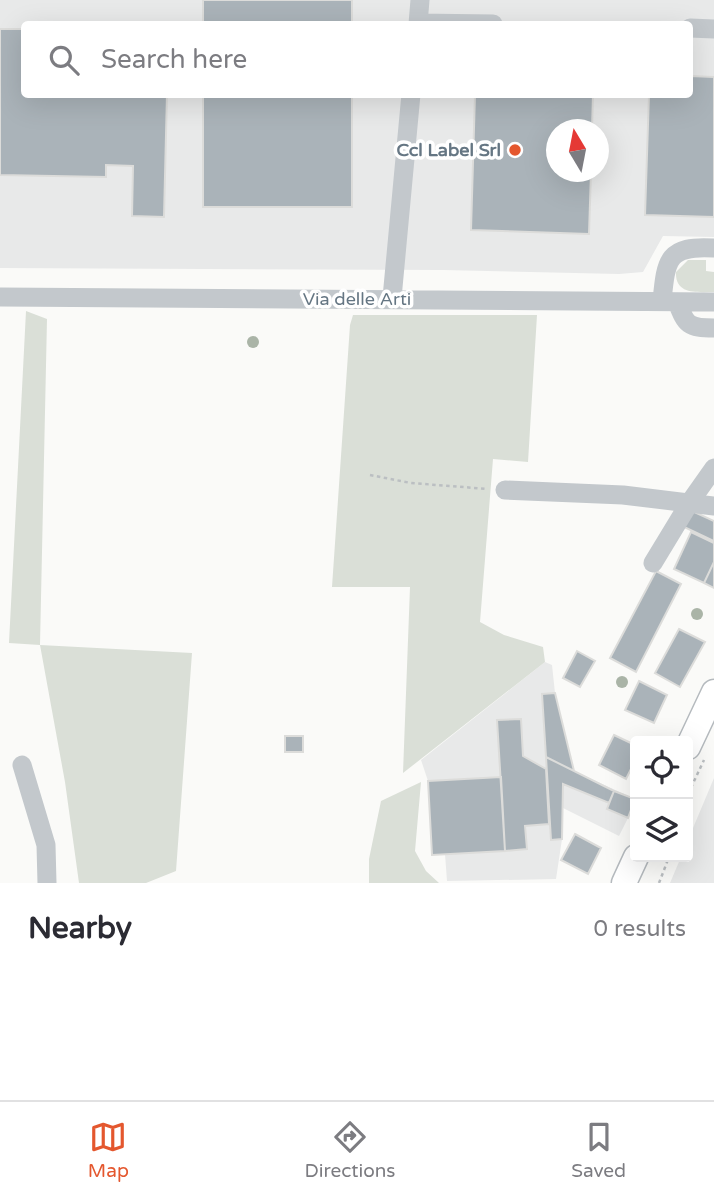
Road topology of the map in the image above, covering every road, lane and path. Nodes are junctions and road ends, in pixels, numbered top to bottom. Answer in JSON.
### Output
{"nodes":[{"id":1,"x":420,"y":0,"type":"edge"},
{"id":2,"x":418,"y":21,"type":"edge"},
{"id":3,"x":693,"y":28,"type":"edge"},
{"id":4,"x":714,"y":29,"type":"edge"},
{"id":5,"x":411,"y":98,"type":"edge"},
{"id":6,"x":714,"y":248,"type":"edge"},
{"id":7,"x":0,"y":297,"type":"edge"},
{"id":8,"x":392,"y":299,"type":"junction"},
{"id":9,"x":670,"y":301,"type":"junction"},
{"id":10,"x":714,"y":302,"type":"edge"},
{"id":11,"x":714,"y":328,"type":"edge"},
{"id":12,"x":714,"y":468,"type":"edge"},
{"id":13,"x":370,"y":475,"type":"dead end"},
{"id":14,"x":505,"y":490,"type":"joint"},
{"id":15,"x":690,"y":502,"type":"junction"},
{"id":16,"x":714,"y":506,"type":"edge"},
{"id":17,"x":653,"y":563,"type":"dead end"},
{"id":18,"x":714,"y":692,"type":"edge"},
{"id":19,"x":696,"y":754,"type":"edge"},
{"id":20,"x":22,"y":765,"type":"dead end"},
{"id":21,"x":634,"y":862,"type":"edge"},
{"id":22,"x":667,"y":862,"type":"edge"},
{"id":23,"x":47,"y":883,"type":"edge"},
{"id":24,"x":624,"y":883,"type":"edge"},
{"id":25,"x":659,"y":883,"type":"edge"}],
"edges":[{"from":1,"to":2,"type":"street"},
{"from":3,"to":4,"type":"street"},
{"from":5,"to":8,"type":"street"},
{"from":6,"to":9,"type":"street"},
{"from":7,"to":8,"type":"street","name":"Via delle Arti"},
{"from":8,"to":9,"type":"street","name":"Via delle Arti"},
{"from":9,"to":10,"type":"street","name":"Via delle Arti"},
{"from":9,"to":11,"type":"street"},
{"from":12,"to":15,"type":"street"},
{"from":13,"to":14,"type":"path"},
{"from":14,"to":15,"type":"street"},
{"from":15,"to":16,"type":"street"},
{"from":15,"to":17,"type":"street"},
{"from":18,"to":19,"type":"main road"},
{"from":20,"to":23,"type":"street"},
{"from":21,"to":24,"type":"main road"},
{"from":22,"to":25,"type":"path"}]}
